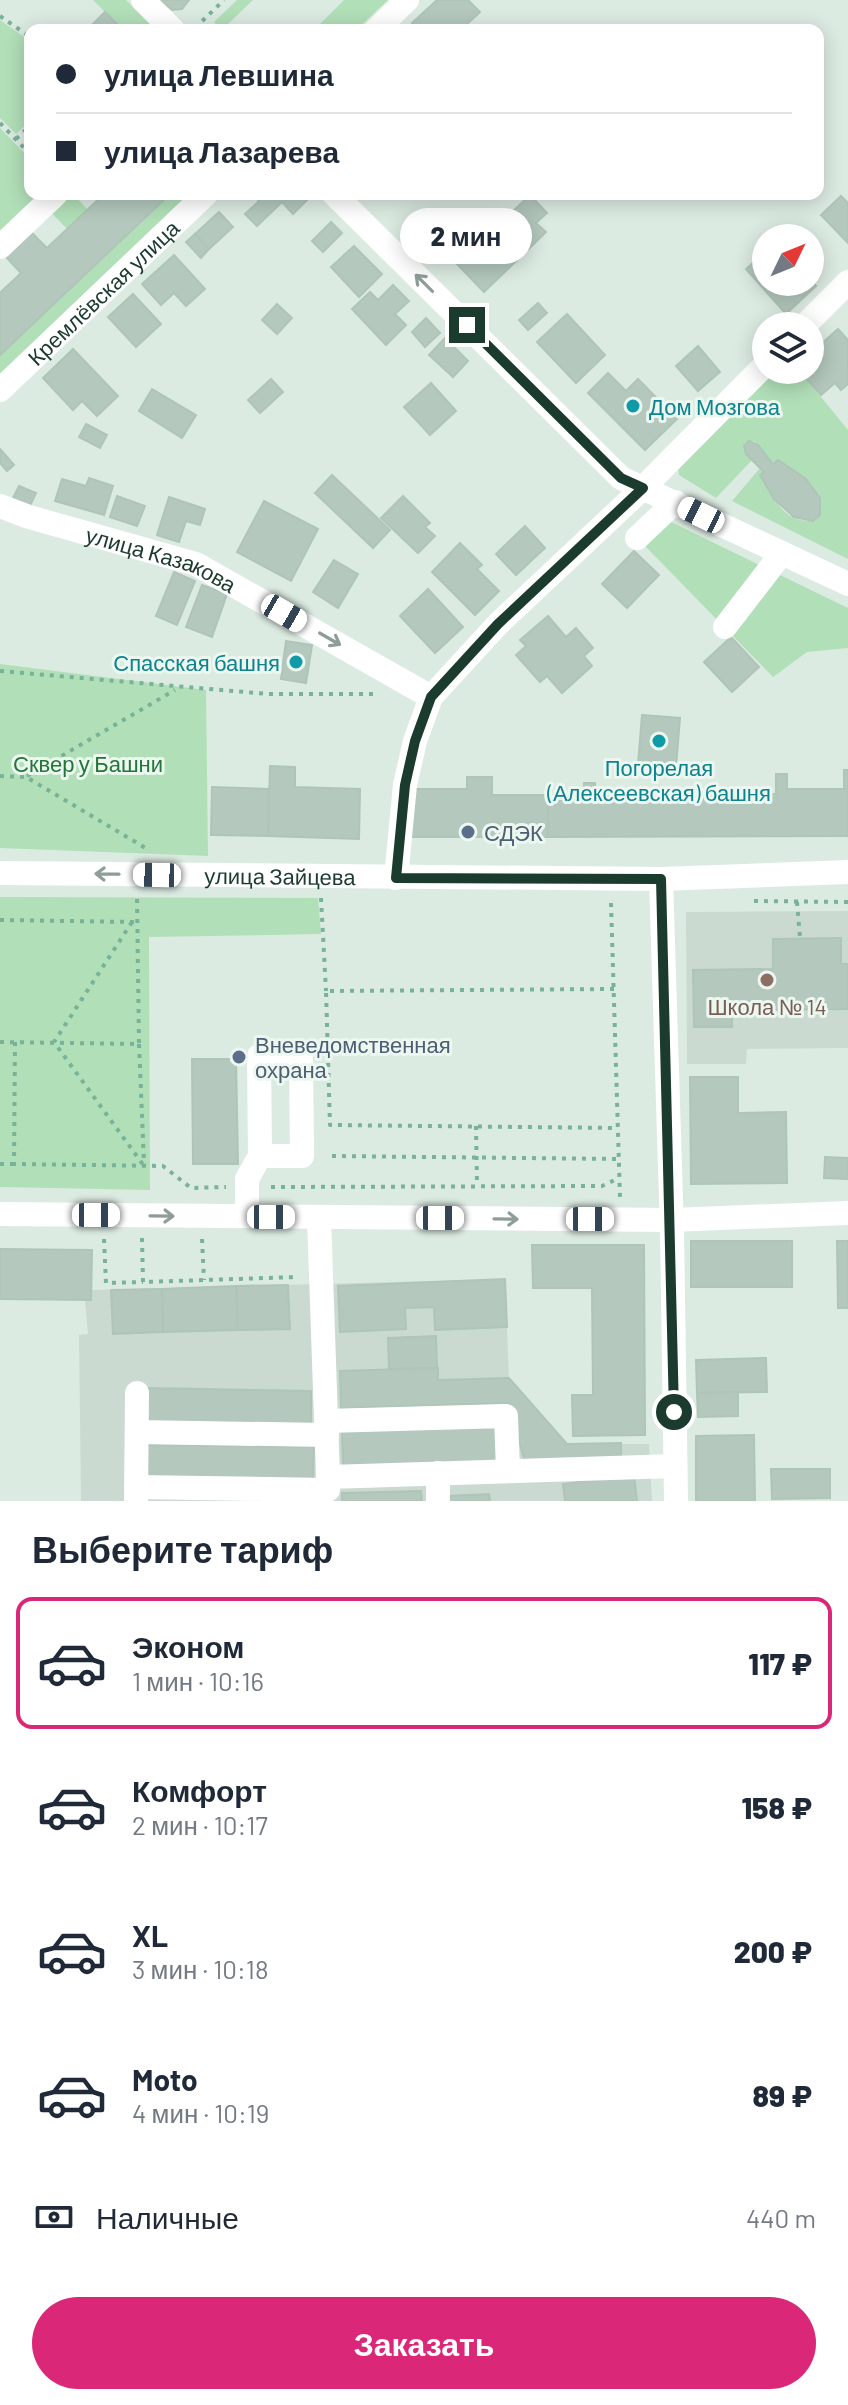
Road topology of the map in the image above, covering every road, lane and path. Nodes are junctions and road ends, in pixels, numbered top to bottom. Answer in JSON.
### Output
{"nodes":[{"id":1,"x":143,"y":0,"type":"edge"},
{"id":2,"x":224,"y":0,"type":"edge"},
{"id":3,"x":407,"y":0,"type":"edge"},
{"id":4,"x":0,"y":16,"type":"edge"},
{"id":5,"x":167,"y":24,"type":"edge"},
{"id":6,"x":199,"y":24,"type":"edge"},
{"id":7,"x":382,"y":24,"type":"edge"},
{"id":8,"x":24,"y":33,"type":"edge"},
{"id":9,"x":0,"y":123,"type":"edge"},
{"id":10,"x":24,"y":132,"type":"edge"},
{"id":11,"x":16,"y":139,"type":"junction"},
{"id":12,"x":24,"y":148,"type":"edge"},
{"id":13,"x":50,"y":200,"type":"edge"},
{"id":14,"x":200,"y":200,"type":"edge"},
{"id":15,"x":340,"y":200,"type":"edge"},
{"id":16,"x":0,"y":247,"type":"edge"},
{"id":17,"x":848,"y":282,"type":"edge"},
{"id":18,"x":818,"y":312,"type":"edge"},
{"id":19,"x":752,"y":378,"type":"edge"},
{"id":20,"x":0,"y":390,"type":"edge"},
{"id":21,"x":643,"y":488,"type":"junction"},
{"id":22,"x":675,"y":502,"type":"junction"},
{"id":23,"x":0,"y":506,"type":"edge"},
{"id":24,"x":637,"y":538,"type":"dead end"},
{"id":25,"x":782,"y":553,"type":"junction"},
{"id":26,"x":848,"y":584,"type":"edge"},
{"id":27,"x":725,"y":627,"type":"dead end"},
{"id":28,"x":0,"y":671,"type":"edge"},
{"id":29,"x":393,"y":686,"type":"junction"},
{"id":30,"x":177,"y":689,"type":"junction"},
{"id":31,"x":431,"y":697,"type":"junction"},
{"id":32,"x":26,"y":777,"type":"dead end"},
{"id":33,"x":848,"y":872,"type":"edge"},
{"id":34,"x":0,"y":873,"type":"edge"},
{"id":35,"x":396,"y":878,"type":"junction"},
{"id":36,"x":661,"y":879,"type":"junction"},
{"id":37,"x":137,"y":897,"type":"dead end"},
{"id":38,"x":321,"y":898,"type":"dead end"},
{"id":39,"x":611,"y":900,"type":"dead end"},
{"id":40,"x":797,"y":902,"type":"dead end"},
{"id":41,"x":0,"y":920,"type":"edge"},
{"id":42,"x":135,"y":922,"type":"junction"},
{"id":43,"x":800,"y":938,"type":"dead end"},
{"id":44,"x":614,"y":989,"type":"junction"},
{"id":45,"x":326,"y":991,"type":"junction"},
{"id":46,"x":0,"y":1042,"type":"edge"},
{"id":47,"x":15,"y":1042,"type":"junction"},
{"id":48,"x":54,"y":1042,"type":"junction"},
{"id":49,"x":139,"y":1044,"type":"junction"},
{"id":50,"x":476,"y":1126,"type":"junction"},
{"id":51,"x":618,"y":1128,"type":"junction"},
{"id":52,"x":260,"y":1156,"type":"dead end"},
{"id":53,"x":332,"y":1156,"type":"dead end"},
{"id":54,"x":477,"y":1157,"type":"junction"},
{"id":55,"x":619,"y":1159,"type":"junction"},
{"id":56,"x":0,"y":1164,"type":"edge"},
{"id":57,"x":14,"y":1164,"type":"junction"},
{"id":58,"x":144,"y":1166,"type":"junction"},
{"id":59,"x":619,"y":1178,"type":"junction"},
{"id":60,"x":477,"y":1186,"type":"junction"},
{"id":61,"x":239,"y":1187,"type":"dead end"},
{"id":62,"x":271,"y":1187,"type":"dead end"},
{"id":63,"x":848,"y":1213,"type":"edge"},
{"id":64,"x":0,"y":1214,"type":"edge"},
{"id":65,"x":247,"y":1216,"type":"junction"},
{"id":66,"x":319,"y":1217,"type":"junction"},
{"id":67,"x":620,"y":1220,"type":"junction"},
{"id":68,"x":671,"y":1220,"type":"junction"},
{"id":69,"x":104,"y":1238,"type":"dead end"},
{"id":70,"x":142,"y":1238,"type":"dead end"},
{"id":71,"x":202,"y":1239,"type":"dead end"},
{"id":72,"x":321,"y":1276,"type":"junction"},
{"id":73,"x":204,"y":1280,"type":"junction"},
{"id":74,"x":143,"y":1282,"type":"junction"},
{"id":75,"x":137,"y":1393,"type":"dead end"},
{"id":76,"x":326,"y":1428,"type":"junction"},
{"id":77,"x":137,"y":1432,"type":"junction"},
{"id":78,"x":675,"y":1466,"type":"junction"},
{"id":79,"x":508,"y":1471,"type":"junction"},
{"id":80,"x":438,"y":1473,"type":"junction"},
{"id":81,"x":328,"y":1489,"type":"edge"},
{"id":82,"x":136,"y":1494,"type":"edge"},
{"id":83,"x":438,"y":1501,"type":"edge"},
{"id":84,"x":676,"y":1501,"type":"edge"}],
"edges":[{"from":1,"to":5,"type":"street"},
{"from":2,"to":6,"type":"path"},
{"from":3,"to":7,"type":"street"},
{"from":4,"to":8,"type":"path"},
{"from":9,"to":11,"type":"path"},
{"from":10,"to":11,"type":"path"},
{"from":11,"to":12,"type":"path"},
{"from":13,"to":16,"type":"street"},
{"from":14,"to":20,"type":"street","name":"Кремлёвская улица"},
{"from":21,"to":15,"type":"street","one_way":true},
{"from":17,"to":18,"type":"street"},
{"from":19,"to":21,"type":"street"},
{"from":21,"to":22,"type":"street"},
{"from":21,"to":31,"type":"street"},
{"from":22,"to":24,"type":"street"},
{"from":22,"to":25,"type":"street"},
{"from":23,"to":29,"type":"street","name":"улица Казакова","one_way":true},
{"from":25,"to":26,"type":"street"},
{"from":25,"to":27,"type":"street"},
{"from":28,"to":30,"type":"path"},
{"from":29,"to":30,"type":"path"},
{"from":29,"to":31,"type":"street","name":"улица Казакова"},
{"from":30,"to":32,"type":"path"},
{"from":31,"to":35,"type":"street"},
{"from":33,"to":36,"type":"street","name":"улица Зайцева"},
{"from":35,"to":34,"type":"street","name":"улица Зайцева","one_way":true},
{"from":35,"to":36,"type":"street","name":"улица Зайцева"},
{"from":36,"to":68,"type":"street"},
{"from":37,"to":42,"type":"path"},
{"from":38,"to":45,"type":"path"},
{"from":39,"to":44,"type":"path"},
{"from":40,"to":43,"type":"path"},
{"from":41,"to":42,"type":"path"},
{"from":42,"to":48,"type":"path"},
{"from":42,"to":49,"type":"path"},
{"from":44,"to":45,"type":"path"},
{"from":44,"to":51,"type":"path"},
{"from":45,"to":50,"type":"path"},
{"from":46,"to":47,"type":"path"},
{"from":47,"to":48,"type":"path"},
{"from":47,"to":57,"type":"path"},
{"from":48,"to":49,"type":"path"},
{"from":48,"to":58,"type":"path"},
{"from":49,"to":58,"type":"path"},
{"from":50,"to":51,"type":"path"},
{"from":50,"to":54,"type":"path"},
{"from":51,"to":55,"type":"path"},
{"from":52,"to":65,"type":"street"},
{"from":53,"to":54,"type":"path"},
{"from":54,"to":55,"type":"path"},
{"from":54,"to":60,"type":"path"},
{"from":55,"to":59,"type":"path"},
{"from":56,"to":57,"type":"path"},
{"from":57,"to":58,"type":"path"},
{"from":58,"to":61,"type":"path"},
{"from":59,"to":60,"type":"path"},
{"from":59,"to":67,"type":"path"},
{"from":60,"to":62,"type":"path"},
{"from":63,"to":68,"type":"street"},
{"from":64,"to":65,"type":"street","one_way":true},
{"from":65,"to":66,"type":"street"},
{"from":66,"to":67,"type":"street","one_way":true},
{"from":66,"to":72,"type":"street"},
{"from":67,"to":68,"type":"street"},
{"from":68,"to":78,"type":"street"},
{"from":69,"to":74,"type":"path"},
{"from":70,"to":74,"type":"path"},
{"from":71,"to":73,"type":"path"},
{"from":72,"to":73,"type":"path"},
{"from":72,"to":76,"type":"street"},
{"from":73,"to":74,"type":"path"},
{"from":75,"to":77,"type":"street"},
{"from":76,"to":77,"type":"street"},
{"from":76,"to":79,"type":"street"},
{"from":76,"to":81,"type":"street"},
{"from":77,"to":82,"type":"street"},
{"from":78,"to":79,"type":"street"},
{"from":78,"to":84,"type":"street"},
{"from":79,"to":80,"type":"street"},
{"from":80,"to":81,"type":"street"},
{"from":80,"to":83,"type":"street"},
{"from":81,"to":82,"type":"street"}]}
